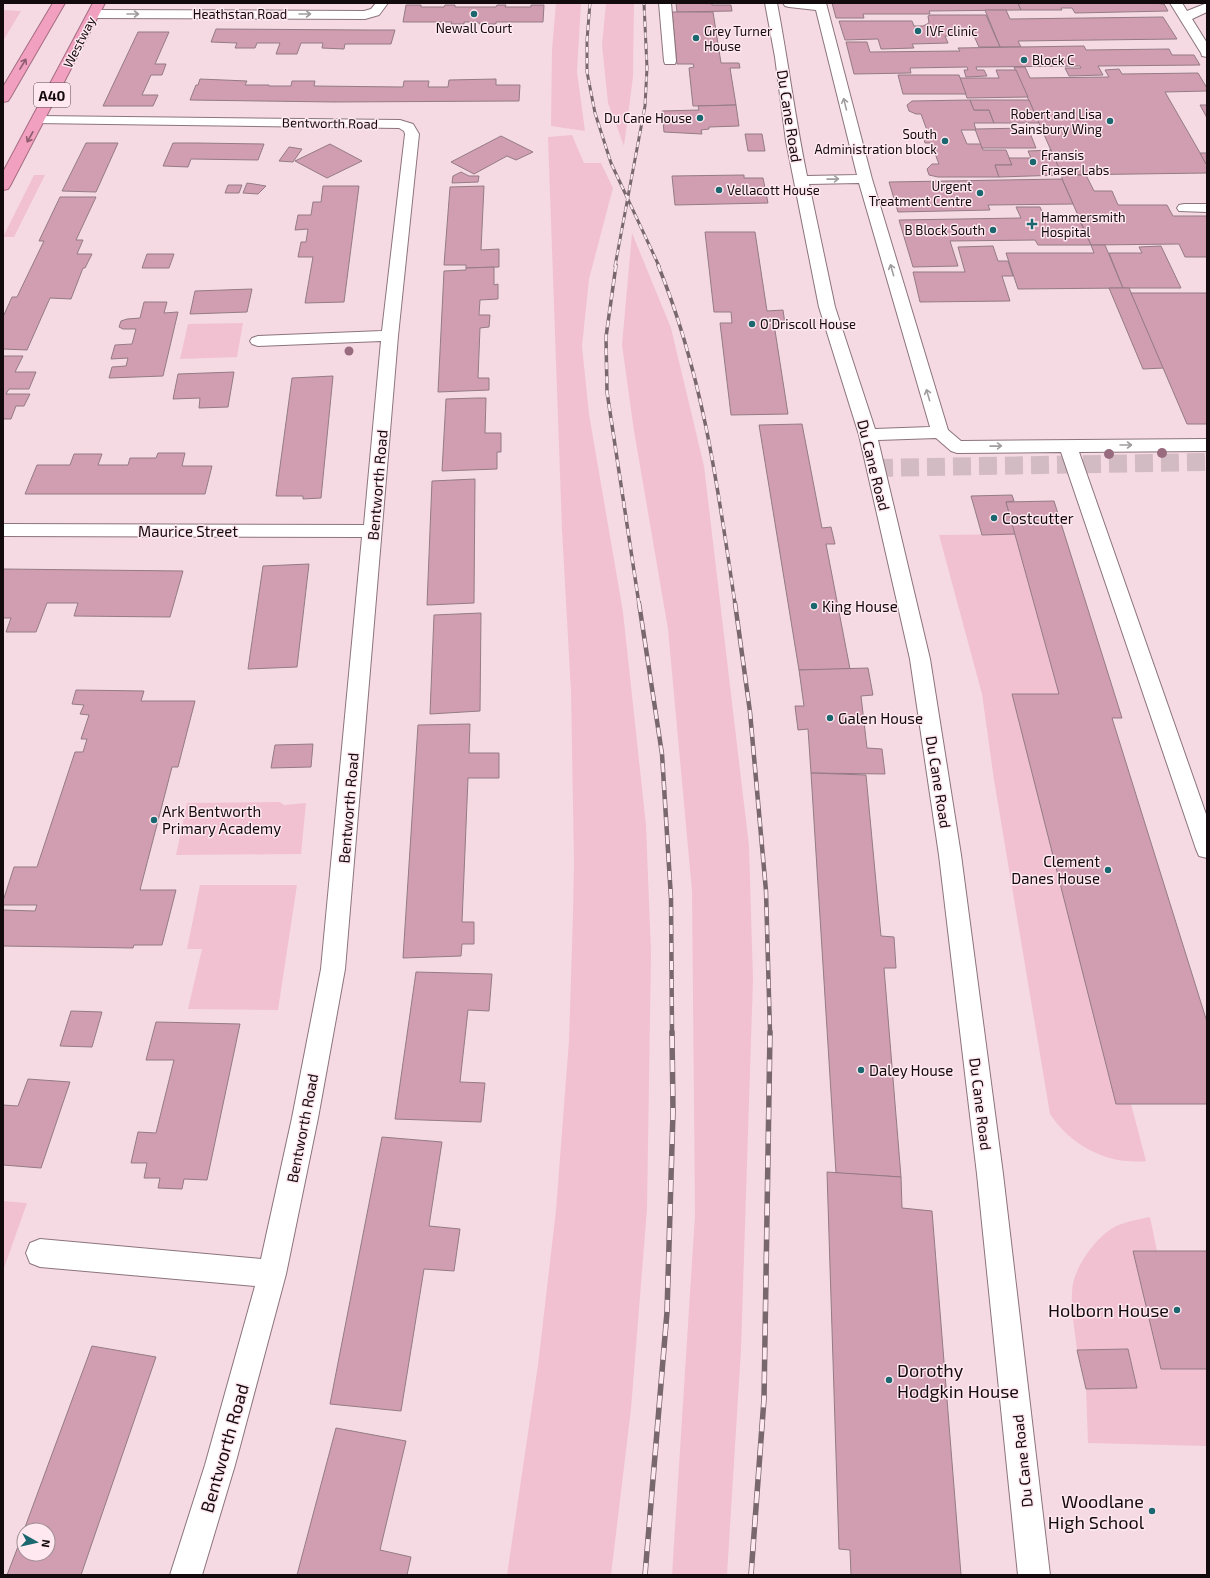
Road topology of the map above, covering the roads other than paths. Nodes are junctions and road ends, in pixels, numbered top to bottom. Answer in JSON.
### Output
{"nodes":[{"id":1,"x":59,"y":3,"type":"edge"},
{"id":2,"x":382,"y":3,"type":"edge"},
{"id":3,"x":665,"y":3,"type":"edge"},
{"id":4,"x":771,"y":3,"type":"edge"},
{"id":5,"x":789,"y":3,"type":"edge"},
{"id":6,"x":1176,"y":3,"type":"edge"},
{"id":7,"x":820,"y":5,"type":"edge"},
{"id":8,"x":1207,"y":7,"type":"edge"},
{"id":9,"x":96,"y":8,"type":"edge"},
{"id":10,"x":1185,"y":17,"type":"junction"},
{"id":11,"x":1207,"y":53,"type":"edge"},
{"id":12,"x":670,"y":61,"type":"dead end"},
{"id":13,"x":3,"y":98,"type":"edge"},
{"id":14,"x":39,"y":120,"type":"junction"},
{"id":15,"x":865,"y":179,"type":"junction"},
{"id":16,"x":801,"y":180,"type":"junction"},
{"id":17,"x":3,"y":186,"type":"edge"},
{"id":18,"x":1184,"y":208,"type":"dead end"},
{"id":19,"x":1207,"y":208,"type":"edge"},
{"id":20,"x":390,"y":336,"type":"junction"},
{"id":21,"x":258,"y":341,"type":"dead end"},
{"id":22,"x":940,"y":432,"type":"junction"},
{"id":23,"x":868,"y":435,"type":"junction"},
{"id":24,"x":1207,"y":445,"type":"edge"},
{"id":25,"x":1068,"y":446,"type":"junction"},
{"id":26,"x":3,"y":530,"type":"edge"},
{"id":27,"x":372,"y":531,"type":"junction"},
{"id":28,"x":1207,"y":849,"type":"edge"},
{"id":29,"x":40,"y":1253,"type":"dead end"},
{"id":30,"x":272,"y":1274,"type":"junction"},
{"id":31,"x":186,"y":1575,"type":"edge"},
{"id":32,"x":1034,"y":1575,"type":"edge"}],
"edges":[{"from":13,"to":1,"type":"highway","number":"A40","one_way":true},
{"from":9,"to":2,"type":"street","name":"Heathstan Road","one_way":true},
{"from":3,"to":12,"type":"street"},
{"from":4,"to":16,"type":"street","name":"Du Cane Road"},
{"from":5,"to":7,"type":"street"},
{"from":6,"to":10,"type":"street"},
{"from":15,"to":7,"type":"street","one_way":true},
{"from":8,"to":10,"type":"street"},
{"from":9,"to":14,"type":"highway","name":"Westway","number":"A40"},
{"from":10,"to":11,"type":"street"},
{"from":14,"to":17,"type":"highway","name":"Westway","number":"A40","one_way":true},
{"from":14,"to":20,"type":"street","name":"Bentworth Road"},
{"from":16,"to":15,"type":"street","one_way":true},
{"from":22,"to":15,"type":"street","one_way":true},
{"from":16,"to":23,"type":"street","name":"Du Cane Road"},
{"from":18,"to":19,"type":"street"},
{"from":20,"to":21,"type":"street"},
{"from":20,"to":27,"type":"street","name":"Bentworth Road"},
{"from":22,"to":23,"type":"street"},
{"from":22,"to":25,"type":"street","one_way":true},
{"from":23,"to":32,"type":"street","name":"Du Cane Road"},
{"from":25,"to":24,"type":"street","one_way":true},
{"from":25,"to":28,"type":"street"},
{"from":26,"to":27,"type":"street","name":"Maurice Street"},
{"from":27,"to":30,"type":"street","name":"Bentworth Road"},
{"from":29,"to":30,"type":"street"},
{"from":30,"to":31,"type":"street","name":"Bentworth Road"}]}
